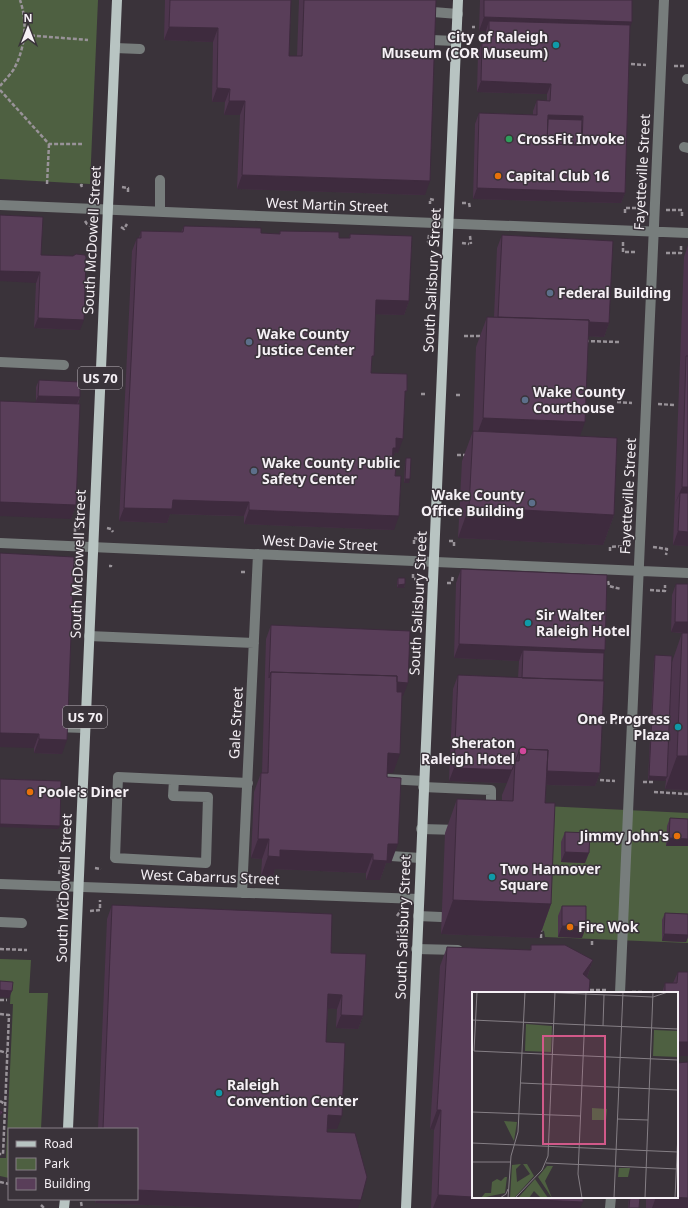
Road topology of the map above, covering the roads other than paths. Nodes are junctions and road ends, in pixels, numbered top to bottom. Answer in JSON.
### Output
{"nodes":[{"id":1,"x":117,"y":0,"type":"edge"},
{"id":2,"x":664,"y":0,"type":"edge"},
{"id":3,"x":458,"y":7,"type":"edge"},
{"id":4,"x":434,"y":9,"type":"edge"},
{"id":5,"x":431,"y":43,"type":"edge"},
{"id":6,"x":456,"y":44,"type":"junction"},
{"id":7,"x":115,"y":48,"type":"junction"},
{"id":8,"x":140,"y":49,"type":"dead end"},
{"id":9,"x":160,"y":180,"type":"dead end"},
{"id":10,"x":0,"y":205,"type":"edge"},
{"id":11,"x":108,"y":209,"type":"junction"},
{"id":12,"x":160,"y":211,"type":"junction"},
{"id":13,"x":449,"y":223,"type":"junction"},
{"id":14,"x":653,"y":231,"type":"junction"},
{"id":15,"x":688,"y":232,"type":"edge"},
{"id":16,"x":0,"y":362,"type":"edge"},
{"id":17,"x":64,"y":365,"type":"dead end"},
{"id":18,"x":0,"y":543,"type":"edge"},
{"id":19,"x":93,"y":547,"type":"junction"},
{"id":20,"x":258,"y":554,"type":"junction"},
{"id":21,"x":433,"y":562,"type":"junction"},
{"id":22,"x":639,"y":571,"type":"junction"},
{"id":23,"x":688,"y":573,"type":"edge"},
{"id":24,"x":89,"y":636,"type":"junction"},
{"id":25,"x":254,"y":643,"type":"junction"},
{"id":26,"x":43,"y":727,"type":"edge"},
{"id":27,"x":85,"y":728,"type":"junction"},
{"id":28,"x":383,"y":779,"type":"edge"},
{"id":29,"x":174,"y":780,"type":"junction"},
{"id":30,"x":248,"y":783,"type":"junction"},
{"id":31,"x":423,"y":784,"type":"junction"},
{"id":32,"x":491,"y":801,"type":"edge"},
{"id":33,"x":421,"y":829,"type":"junction"},
{"id":34,"x":469,"y":830,"type":"edge"},
{"id":35,"x":391,"y":856,"type":"edge"},
{"id":36,"x":420,"y":858,"type":"junction"},
{"id":37,"x":0,"y":884,"type":"edge"},
{"id":38,"x":78,"y":888,"type":"junction"},
{"id":39,"x":242,"y":893,"type":"junction"},
{"id":40,"x":419,"y":899,"type":"junction"},
{"id":41,"x":418,"y":916,"type":"junction"},
{"id":42,"x":441,"y":917,"type":"dead end"},
{"id":43,"x":0,"y":922,"type":"edge"},
{"id":44,"x":22,"y":923,"type":"dead end"},
{"id":45,"x":416,"y":949,"type":"junction"},
{"id":46,"x":470,"y":951,"type":"edge"},
{"id":47,"x":620,"y":992,"type":"edge"},
{"id":48,"x":68,"y":1128,"type":"edge"},
{"id":49,"x":611,"y":1198,"type":"edge"},
{"id":50,"x":406,"y":1208,"type":"edge"},
{"id":51,"x":610,"y":1208,"type":"edge"}],
"edges":[{"from":1,"to":7,"type":"main road","name":"South McDowell Street","number":"US 70"},
{"from":2,"to":14,"type":"street","name":"Fayetteville Street"},
{"from":3,"to":4,"type":"street"},
{"from":3,"to":6,"type":"main road","name":"South Salisbury Street"},
{"from":5,"to":6,"type":"street"},
{"from":6,"to":13,"type":"main road","name":"South Salisbury Street"},
{"from":7,"to":8,"type":"street"},
{"from":7,"to":11,"type":"main road","name":"South McDowell Street","number":"US 70"},
{"from":9,"to":12,"type":"street"},
{"from":10,"to":11,"type":"street","name":"West Martin Street"},
{"from":11,"to":12,"type":"street","name":"West Martin Street"},
{"from":11,"to":19,"type":"main road","name":"South McDowell Street","number":"US 70"},
{"from":12,"to":13,"type":"street","name":"West Martin Street"},
{"from":13,"to":14,"type":"street","name":"West Martin Street"},
{"from":13,"to":21,"type":"main road","name":"South Salisbury Street"},
{"from":14,"to":15,"type":"street","name":"West Martin Street"},
{"from":14,"to":22,"type":"street","name":"Fayetteville Street"},
{"from":16,"to":17,"type":"street"},
{"from":18,"to":19,"type":"street","name":"West Davie Street"},
{"from":19,"to":20,"type":"street","name":"West Davie Street"},
{"from":19,"to":24,"type":"main road","name":"South McDowell Street","number":"US 70"},
{"from":20,"to":21,"type":"street","name":"West Davie Street"},
{"from":20,"to":25,"type":"street","name":"Gale Street"},
{"from":21,"to":22,"type":"street","name":"West Davie Street"},
{"from":21,"to":31,"type":"main road","name":"South Salisbury Street"},
{"from":22,"to":23,"type":"street","name":"West Davie Street"},
{"from":22,"to":47,"type":"street","name":"Fayetteville Street"},
{"from":24,"to":25,"type":"street"},
{"from":24,"to":27,"type":"main road","name":"South McDowell Street","number":"US 70"},
{"from":25,"to":30,"type":"street","name":"Gale Street"},
{"from":26,"to":27,"type":"street"},
{"from":27,"to":38,"type":"main road","name":"South McDowell Street","number":"US 70"},
{"from":28,"to":31,"type":"street"},
{"from":29,"to":29,"type":"street"},
{"from":29,"to":30,"type":"street"},
{"from":30,"to":39,"type":"street","name":"Gale Street"},
{"from":31,"to":32,"type":"street"},
{"from":31,"to":33,"type":"main road","name":"South Salisbury Street"},
{"from":33,"to":34,"type":"street"},
{"from":33,"to":36,"type":"main road","name":"South Salisbury Street"},
{"from":35,"to":36,"type":"street"},
{"from":36,"to":40,"type":"main road","name":"South Salisbury Street"},
{"from":37,"to":38,"type":"street","name":"West Cabarrus Street"},
{"from":38,"to":39,"type":"street","name":"West Cabarrus Street"},
{"from":38,"to":48,"type":"main road","name":"South McDowell Street","number":"US 70"},
{"from":39,"to":40,"type":"street","name":"West Cabarrus Street"},
{"from":40,"to":41,"type":"main road","name":"South Salisbury Street"},
{"from":41,"to":42,"type":"street"},
{"from":41,"to":45,"type":"main road","name":"South Salisbury Street"},
{"from":43,"to":44,"type":"street"},
{"from":45,"to":46,"type":"street"},
{"from":45,"to":50,"type":"main road","name":"South Salisbury Street"},
{"from":49,"to":51,"type":"street"}]}
